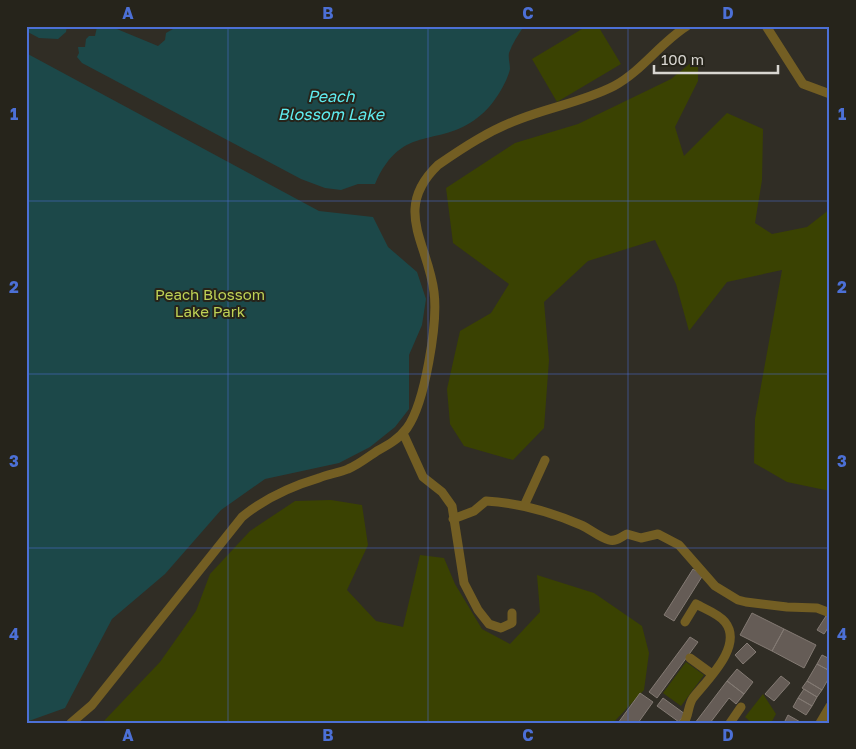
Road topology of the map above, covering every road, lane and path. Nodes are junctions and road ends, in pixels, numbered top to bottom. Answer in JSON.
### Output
{"nodes":[{"id":1,"x":687,"y":26,"type":"edge"},
{"id":2,"x":766,"y":26,"type":"edge"},
{"id":3,"x":830,"y":94,"type":"edge"},
{"id":4,"x":403,"y":433,"type":"junction"},
{"id":5,"x":545,"y":460,"type":"dead end"},
{"id":6,"x":524,"y":506,"type":"junction"},
{"id":7,"x":453,"y":519,"type":"junction"},
{"id":8,"x":512,"y":613,"type":"dead end"},
{"id":9,"x":830,"y":613,"type":"edge"},
{"id":10,"x":686,"y":622,"type":"dead end"},
{"id":11,"x":690,"y":658,"type":"dead end"},
{"id":12,"x":712,"y":674,"type":"junction"},
{"id":13,"x":830,"y":706,"type":"edge"},
{"id":14,"x":741,"y":707,"type":"dead end"},
{"id":15,"x":830,"y":714,"type":"edge"},
{"id":16,"x":71,"y":723,"type":"edge"},
{"id":17,"x":684,"y":723,"type":"edge"},
{"id":18,"x":730,"y":723,"type":"edge"},
{"id":19,"x":820,"y":723,"type":"edge"},
{"id":20,"x":828,"y":723,"type":"edge"}],
"edges":[{"from":1,"to":4,"type":"street"},
{"from":2,"to":3,"type":"street"},
{"from":4,"to":7,"type":"street"},
{"from":4,"to":16,"type":"street"},
{"from":5,"to":6,"type":"street"},
{"from":6,"to":7,"type":"street"},
{"from":6,"to":9,"type":"street"},
{"from":7,"to":8,"type":"street"},
{"from":10,"to":12,"type":"street"},
{"from":11,"to":12,"type":"street"},
{"from":12,"to":17,"type":"street"},
{"from":13,"to":19,"type":"street"},
{"from":14,"to":18,"type":"street"},
{"from":15,"to":20,"type":"street"}]}
